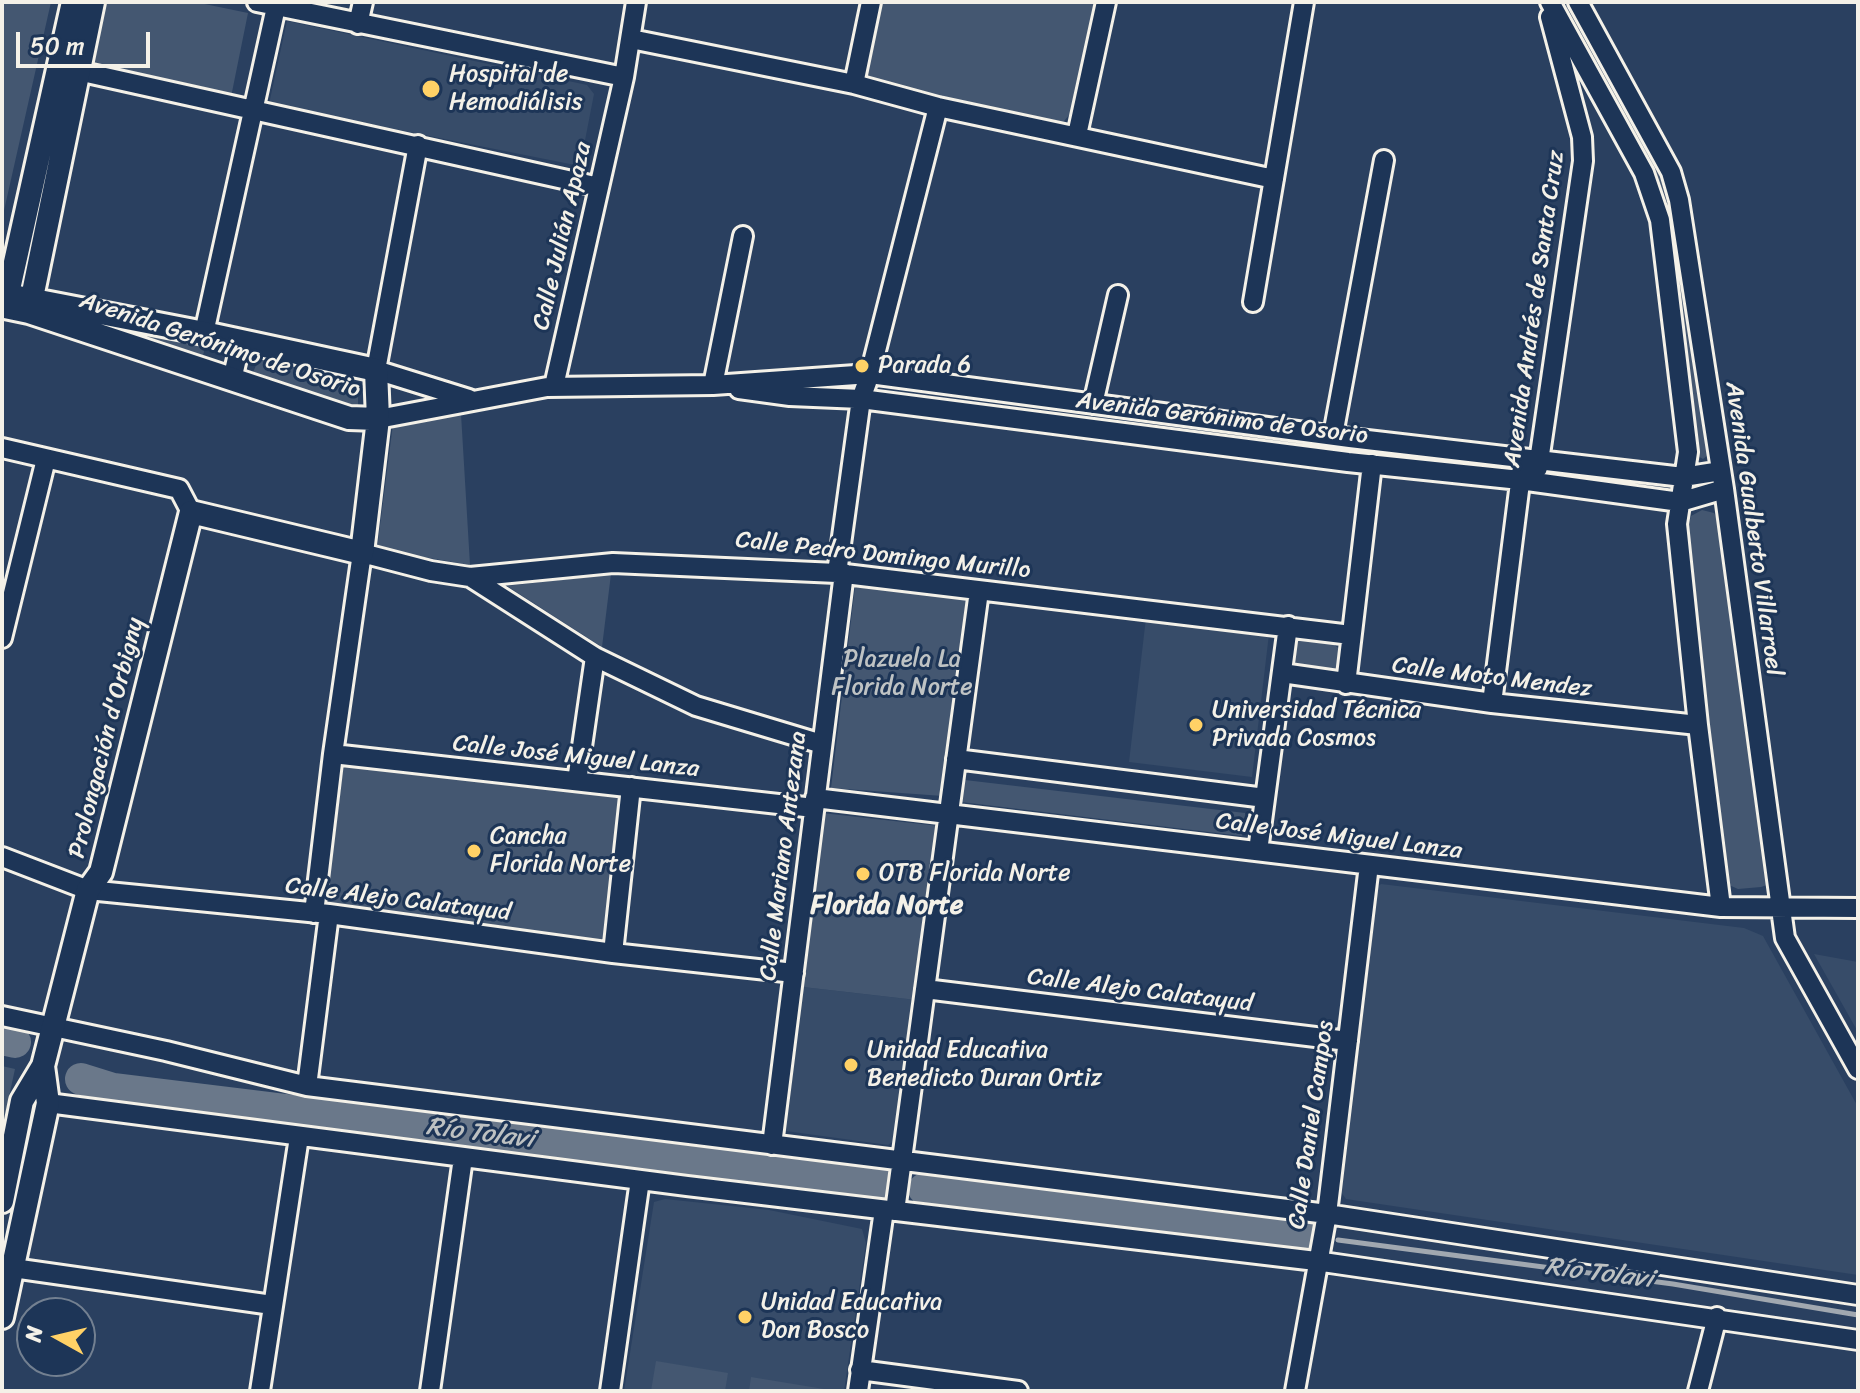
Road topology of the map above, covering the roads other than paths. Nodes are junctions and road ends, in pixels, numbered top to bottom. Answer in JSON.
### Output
{"nodes":[{"id":1,"x":73,"y":2,"type":"edge"},
{"id":2,"x":93,"y":2,"type":"edge"},
{"id":3,"x":363,"y":2,"type":"edge"},
{"id":4,"x":636,"y":2,"type":"edge"},
{"id":5,"x":871,"y":2,"type":"edge"},
{"id":6,"x":1106,"y":2,"type":"edge"},
{"id":7,"x":1304,"y":2,"type":"edge"},
{"id":8,"x":1548,"y":2,"type":"edge"},
{"id":9,"x":1578,"y":2,"type":"edge"},
{"id":10,"x":266,"y":5,"type":"edge"},
{"id":11,"x":358,"y":24,"type":"junction"},
{"id":12,"x":631,"y":39,"type":"junction"},
{"id":13,"x":78,"y":71,"type":"junction"},
{"id":14,"x":624,"y":77,"type":"junction"},
{"id":15,"x":854,"y":84,"type":"junction"},
{"id":16,"x":938,"y":107,"type":"junction"},
{"id":17,"x":252,"y":110,"type":"junction"},
{"id":18,"x":1077,"y":135,"type":"junction"},
{"id":19,"x":418,"y":145,"type":"junction"},
{"id":20,"x":1384,"y":160,"type":"dead end"},
{"id":21,"x":1274,"y":179,"type":"junction"},
{"id":22,"x":599,"y":187,"type":"junction"},
{"id":23,"x":743,"y":236,"type":"dead end"},
{"id":24,"x":1118,"y":295,"type":"dead end"},
{"id":25,"x":1253,"y":302,"type":"dead end"},
{"id":26,"x":5,"y":303,"type":"edge"},
{"id":27,"x":30,"y":306,"type":"junction"},
{"id":28,"x":204,"y":333,"type":"junction"},
{"id":29,"x":241,"y":341,"type":"junction"},
{"id":30,"x":376,"y":370,"type":"junction"},
{"id":31,"x":870,"y":374,"type":"junction"},
{"id":32,"x":232,"y":380,"type":"junction"},
{"id":33,"x":713,"y":385,"type":"junction"},
{"id":34,"x":554,"y":386,"type":"junction"},
{"id":35,"x":861,"y":399,"type":"junction"},
{"id":36,"x":471,"y":400,"type":"junction"},
{"id":37,"x":1093,"y":404,"type":"junction"},
{"id":38,"x":378,"y":419,"type":"junction"},
{"id":39,"x":1341,"y":437,"type":"junction"},
{"id":40,"x":2,"y":448,"type":"edge"},
{"id":41,"x":1531,"y":458,"type":"junction"},
{"id":42,"x":46,"y":459,"type":"junction"},
{"id":43,"x":1348,"y":462,"type":"junction"},
{"id":44,"x":1372,"y":464,"type":"junction"},
{"id":45,"x":1683,"y":477,"type":"junction"},
{"id":46,"x":1723,"y":480,"type":"junction"},
{"id":47,"x":1528,"y":481,"type":"junction"},
{"id":48,"x":1680,"y":502,"type":"junction"},
{"id":49,"x":191,"y":512,"type":"junction"},
{"id":50,"x":362,"y":553,"type":"junction"},
{"id":51,"x":841,"y":573,"type":"junction"},
{"id":52,"x":470,"y":577,"type":"junction"},
{"id":53,"x":979,"y":591,"type":"junction"},
{"id":54,"x":1288,"y":626,"type":"junction"},
{"id":55,"x":1351,"y":635,"type":"junction"},
{"id":56,"x":2,"y":638,"type":"edge"},
{"id":57,"x":595,"y":657,"type":"junction"},
{"id":58,"x":1282,"y":673,"type":"junction"},
{"id":59,"x":1346,"y":684,"type":"junction"},
{"id":60,"x":1492,"y":703,"type":"junction"},
{"id":61,"x":1698,"y":725,"type":"junction"},
{"id":62,"x":822,"y":744,"type":"junction"},
{"id":63,"x":333,"y":754,"type":"junction"},
{"id":64,"x":956,"y":759,"type":"junction"},
{"id":65,"x":577,"y":781,"type":"junction"},
{"id":66,"x":631,"y":787,"type":"junction"},
{"id":67,"x":1265,"y":798,"type":"junction"},
{"id":68,"x":815,"y":803,"type":"junction"},
{"id":69,"x":949,"y":814,"type":"junction"},
{"id":70,"x":1258,"y":851,"type":"junction"},
{"id":71,"x":2,"y":857,"type":"edge"},
{"id":72,"x":1369,"y":865,"type":"junction"},
{"id":73,"x":88,"y":890,"type":"junction"},
{"id":74,"x":1779,"y":906,"type":"junction"},
{"id":75,"x":1721,"y":907,"type":"junction"},
{"id":76,"x":1858,"y":908,"type":"edge"},
{"id":77,"x":322,"y":913,"type":"junction"},
{"id":78,"x":613,"y":953,"type":"junction"},
{"id":79,"x":794,"y":973,"type":"junction"},
{"id":80,"x":925,"y":989,"type":"junction"},
{"id":81,"x":2,"y":1016,"type":"edge"},
{"id":82,"x":52,"y":1028,"type":"junction"},
{"id":83,"x":1348,"y":1041,"type":"junction"},
{"id":84,"x":43,"y":1066,"type":"junction"},
{"id":85,"x":1858,"y":1069,"type":"edge"},
{"id":86,"x":307,"y":1086,"type":"junction"},
{"id":87,"x":48,"y":1103,"type":"junction"},
{"id":88,"x":299,"y":1137,"type":"junction"},
{"id":89,"x":772,"y":1145,"type":"junction"},
{"id":90,"x":463,"y":1158,"type":"junction"},
{"id":91,"x":901,"y":1161,"type":"junction"},
{"id":92,"x":640,"y":1180,"type":"junction"},
{"id":93,"x":2,"y":1201,"type":"edge"},
{"id":94,"x":889,"y":1210,"type":"junction"},
{"id":95,"x":1327,"y":1214,"type":"junction"},
{"id":96,"x":1316,"y":1261,"type":"junction"},
{"id":97,"x":13,"y":1268,"type":"junction"},
{"id":98,"x":1858,"y":1295,"type":"edge"},
{"id":99,"x":272,"y":1305,"type":"junction"},
{"id":100,"x":3,"y":1307,"type":"edge"},
{"id":101,"x":1717,"y":1317,"type":"junction"},
{"id":102,"x":1858,"y":1340,"type":"edge"},
{"id":103,"x":860,"y":1370,"type":"junction"},
{"id":104,"x":260,"y":1391,"type":"edge"},
{"id":105,"x":430,"y":1391,"type":"edge"},
{"id":106,"x":610,"y":1391,"type":"edge"},
{"id":107,"x":858,"y":1391,"type":"edge"},
{"id":108,"x":1018,"y":1391,"type":"edge"},
{"id":109,"x":1295,"y":1391,"type":"edge"},
{"id":110,"x":1698,"y":1391,"type":"edge"}],
"edges":[{"from":1,"to":26,"type":"street"},
{"from":2,"to":13,"type":"street"},
{"from":3,"to":11,"type":"street"},
{"from":4,"to":12,"type":"street","name":"Calle Julián Apaza"},
{"from":5,"to":15,"type":"street"},
{"from":6,"to":18,"type":"street"},
{"from":7,"to":21,"type":"street"},
{"from":8,"to":41,"type":"street","name":"Avenida Andrés de Santa Cruz"},
{"from":8,"to":45,"type":"street"},
{"from":9,"to":46,"type":"street","name":"Avenida Gualberto Villarroel"},
{"from":10,"to":11,"type":"street"},
{"from":10,"to":17,"type":"street"},
{"from":11,"to":14,"type":"street"},
{"from":12,"to":14,"type":"street","name":"Calle Julián Apaza"},
{"from":12,"to":15,"type":"street"},
{"from":13,"to":17,"type":"street"},
{"from":13,"to":27,"type":"street"},
{"from":14,"to":22,"type":"street","name":"Calle Julián Apaza"},
{"from":15,"to":16,"type":"street"},
{"from":16,"to":18,"type":"street"},
{"from":16,"to":31,"type":"street","name":"Calle Mariano Antezana"},
{"from":17,"to":19,"type":"street"},
{"from":17,"to":28,"type":"street"},
{"from":18,"to":21,"type":"street"},
{"from":19,"to":22,"type":"street"},
{"from":19,"to":30,"type":"street"},
{"from":20,"to":39,"type":"street"},
{"from":21,"to":25,"type":"street"},
{"from":22,"to":34,"type":"street","name":"Calle Julián Apaza"},
{"from":23,"to":33,"type":"street"},
{"from":24,"to":37,"type":"street"},
{"from":26,"to":27,"type":"street","name":"Avenida Gerónimo de Osorio"},
{"from":27,"to":28,"type":"street","name":"Avenida Gerónimo de Osorio"},
{"from":27,"to":32,"type":"street","name":"Avenida Gerónimo de Osorio"},
{"from":28,"to":29,"type":"street","name":"Avenida Gerónimo de Osorio"},
{"from":29,"to":30,"type":"street","name":"Avenida Gerónimo de Osorio"},
{"from":29,"to":32,"type":"street"},
{"from":30,"to":36,"type":"street","name":"Avenida Gerónimo de Osorio"},
{"from":30,"to":38,"type":"street"},
{"from":31,"to":33,"type":"street","name":"Avenida Gerónimo de Osorio"},
{"from":31,"to":35,"type":"street","name":"Calle Mariano Antezana"},
{"from":31,"to":37,"type":"street","name":"Avenida Gerónimo de Osorio"},
{"from":32,"to":38,"type":"street","name":"Avenida Gerónimo de Osorio"},
{"from":33,"to":34,"type":"street","name":"Avenida Gerónimo de Osorio"},
{"from":33,"to":35,"type":"street","name":"Avenida Gerónimo de Osorio"},
{"from":34,"to":36,"type":"street","name":"Avenida Gerónimo de Osorio"},
{"from":35,"to":43,"type":"street","name":"Avenida Gerónimo de Osorio"},
{"from":35,"to":51,"type":"street","name":"Calle Mariano Antezana"},
{"from":36,"to":38,"type":"street","name":"Avenida Gerónimo de Osorio"},
{"from":37,"to":39,"type":"street","name":"Avenida Gerónimo de Osorio"},
{"from":38,"to":50,"type":"street"},
{"from":39,"to":41,"type":"street","name":"Avenida Gerónimo de Osorio"},
{"from":39,"to":43,"type":"street"},
{"from":40,"to":42,"type":"street"},
{"from":41,"to":45,"type":"street","name":"Avenida Gerónimo de Osorio"},
{"from":41,"to":47,"type":"street","name":"Avenida Andrés de Santa Cruz"},
{"from":42,"to":49,"type":"street"},
{"from":42,"to":56,"type":"street"},
{"from":43,"to":44,"type":"street","name":"Avenida Gerónimo de Osorio"},
{"from":44,"to":47,"type":"street","name":"Avenida Gerónimo de Osorio"},
{"from":44,"to":55,"type":"street"},
{"from":45,"to":46,"type":"street","name":"Avenida Gerónimo de Osorio"},
{"from":45,"to":48,"type":"street"},
{"from":46,"to":48,"type":"street","name":"Avenida Gerónimo de Osorio"},
{"from":46,"to":74,"type":"street","name":"Avenida Gualberto Villarroel"},
{"from":47,"to":48,"type":"street","name":"Avenida Gerónimo de Osorio"},
{"from":47,"to":60,"type":"street","name":"Avenida Andrés de Santa Cruz"},
{"from":48,"to":61,"type":"street"},
{"from":49,"to":50,"type":"street","name":"Calle Pedro Domingo Murillo"},
{"from":49,"to":73,"type":"street","name":"Prolongación d'Orbigny"},
{"from":50,"to":52,"type":"street","name":"Calle Pedro Domingo Murillo"},
{"from":50,"to":63,"type":"street"},
{"from":51,"to":52,"type":"street","name":"Calle Pedro Domingo Murillo"},
{"from":51,"to":53,"type":"street","name":"Calle Pedro Domingo Murillo"},
{"from":51,"to":62,"type":"street","name":"Calle Mariano Antezana"},
{"from":52,"to":57,"type":"street"},
{"from":53,"to":54,"type":"street","name":"Calle Pedro Domingo Murillo"},
{"from":53,"to":64,"type":"street"},
{"from":54,"to":55,"type":"street","name":"Calle Pedro Domingo Murillo"},
{"from":54,"to":58,"type":"street"},
{"from":55,"to":59,"type":"street"},
{"from":57,"to":62,"type":"street"},
{"from":57,"to":65,"type":"street"},
{"from":58,"to":59,"type":"street","name":"Calle Moto Mendez"},
{"from":58,"to":67,"type":"street"},
{"from":59,"to":60,"type":"street","name":"Calle Moto Mendez"},
{"from":60,"to":61,"type":"street","name":"Calle Moto Mendez"},
{"from":61,"to":75,"type":"street"},
{"from":62,"to":68,"type":"street","name":"Calle Mariano Antezana"},
{"from":63,"to":65,"type":"street","name":"Calle José Miguel Lanza"},
{"from":63,"to":77,"type":"street"},
{"from":64,"to":67,"type":"street"},
{"from":64,"to":69,"type":"street"},
{"from":65,"to":66,"type":"street","name":"Calle José Miguel Lanza"},
{"from":66,"to":68,"type":"street","name":"Calle José Miguel Lanza"},
{"from":66,"to":78,"type":"street"},
{"from":67,"to":70,"type":"street"},
{"from":68,"to":69,"type":"street","name":"Calle José Miguel Lanza"},
{"from":68,"to":79,"type":"street","name":"Calle Mariano Antezana"},
{"from":69,"to":70,"type":"street","name":"Calle José Miguel Lanza"},
{"from":69,"to":80,"type":"street"},
{"from":70,"to":72,"type":"street","name":"Calle José Miguel Lanza"},
{"from":71,"to":73,"type":"street","name":"Calle Alejo Calatayud"},
{"from":72,"to":75,"type":"street","name":"Calle José Miguel Lanza"},
{"from":72,"to":83,"type":"street","name":"Calle Daniel Campos"},
{"from":73,"to":77,"type":"street","name":"Calle Alejo Calatayud"},
{"from":73,"to":82,"type":"street","name":"Prolongación d'Orbigny"},
{"from":74,"to":75,"type":"street","name":"Calle José Miguel Lanza"},
{"from":74,"to":76,"type":"street","name":"Calle José Miguel Lanza"},
{"from":74,"to":85,"type":"street","name":"Avenida Gualberto Villarroel"},
{"from":77,"to":78,"type":"street","name":"Calle Alejo Calatayud"},
{"from":77,"to":86,"type":"street"},
{"from":78,"to":79,"type":"street","name":"Calle Alejo Calatayud"},
{"from":79,"to":89,"type":"street","name":"Calle Mariano Antezana"},
{"from":80,"to":83,"type":"street","name":"Calle Alejo Calatayud"},
{"from":80,"to":91,"type":"street"},
{"from":81,"to":82,"type":"street"},
{"from":82,"to":84,"type":"street","name":"Prolongación d'Orbigny"},
{"from":82,"to":86,"type":"street"},
{"from":83,"to":95,"type":"street","name":"Calle Daniel Campos"},
{"from":84,"to":87,"type":"street","name":"Prolongación d'Orbigny"},
{"from":84,"to":93,"type":"street","name":"Prolongación d'Orbigny"},
{"from":86,"to":89,"type":"street"},
{"from":87,"to":88,"type":"street"},
{"from":87,"to":97,"type":"street","name":"Prolongación d'Orbigny"},
{"from":88,"to":90,"type":"street"},
{"from":88,"to":99,"type":"street"},
{"from":89,"to":91,"type":"street"},
{"from":90,"to":92,"type":"street"},
{"from":90,"to":105,"type":"street"},
{"from":91,"to":94,"type":"street"},
{"from":91,"to":95,"type":"street"},
{"from":92,"to":94,"type":"street"},
{"from":92,"to":106,"type":"street"},
{"from":94,"to":96,"type":"street"},
{"from":94,"to":103,"type":"street"},
{"from":95,"to":96,"type":"street","name":"Calle Daniel Campos"},
{"from":95,"to":98,"type":"street"},
{"from":96,"to":101,"type":"street"},
{"from":96,"to":109,"type":"street","name":"Calle Daniel Campos"},
{"from":97,"to":99,"type":"street"},
{"from":97,"to":100,"type":"street","name":"Prolongación d'Orbigny"},
{"from":99,"to":104,"type":"street"},
{"from":101,"to":102,"type":"street"},
{"from":101,"to":110,"type":"street"},
{"from":103,"to":107,"type":"street"},
{"from":103,"to":108,"type":"street"}]}
